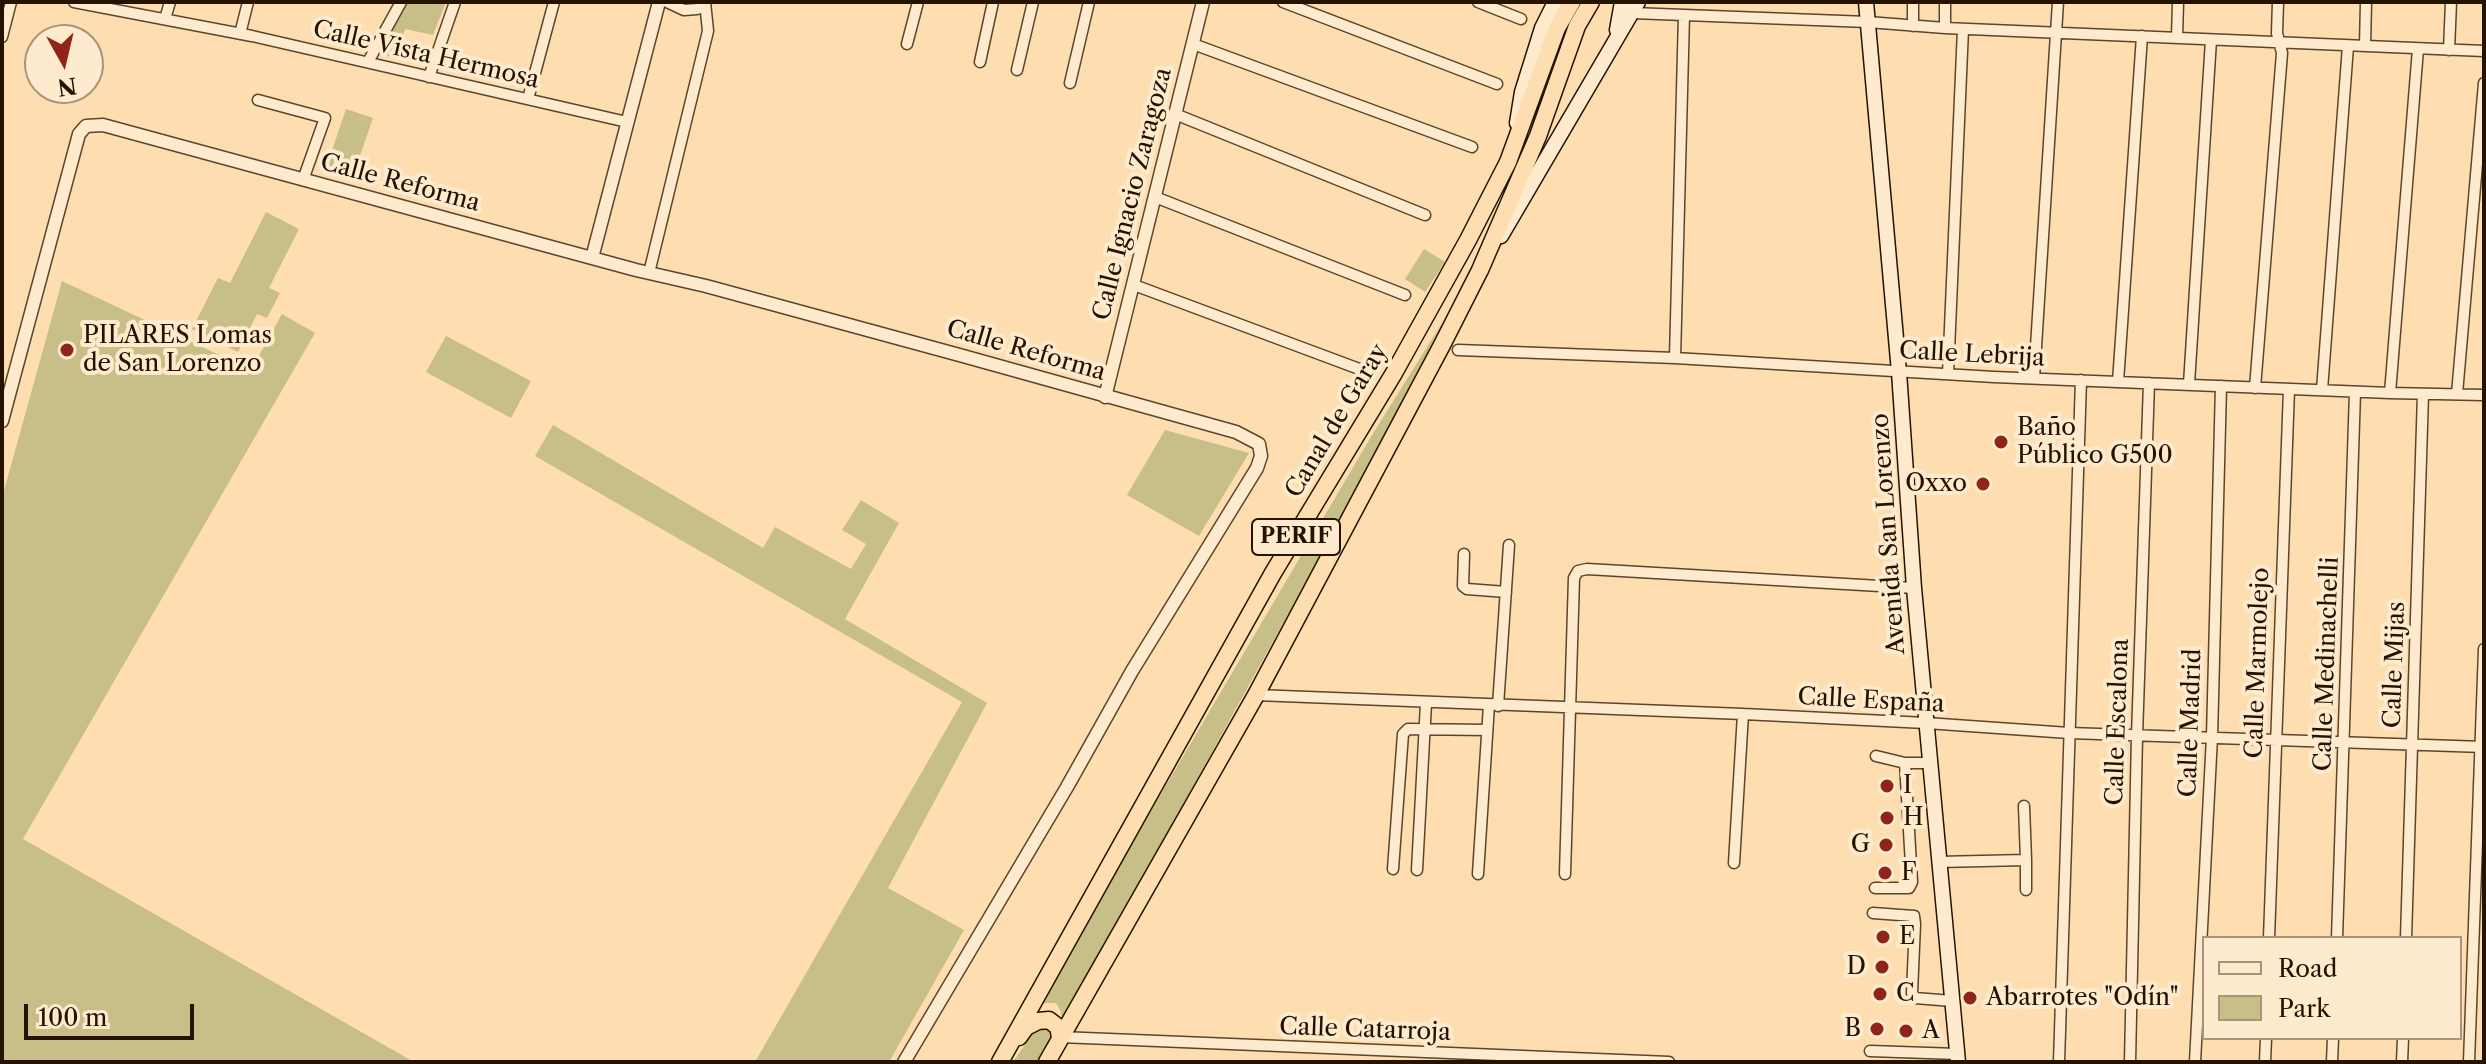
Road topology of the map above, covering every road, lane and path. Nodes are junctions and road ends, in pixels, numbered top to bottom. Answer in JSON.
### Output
{"nodes":[{"id":1,"x":11,"y":2,"type":"edge"},
{"id":2,"x":74,"y":2,"type":"edge"},
{"id":3,"x":170,"y":2,"type":"edge"},
{"id":4,"x":248,"y":2,"type":"edge"},
{"id":5,"x":401,"y":2,"type":"edge"},
{"id":6,"x":455,"y":2,"type":"edge"},
{"id":7,"x":554,"y":2,"type":"edge"},
{"id":8,"x":659,"y":2,"type":"edge"},
{"id":9,"x":667,"y":2,"type":"edge"},
{"id":10,"x":918,"y":2,"type":"edge"},
{"id":11,"x":993,"y":2,"type":"edge"},
{"id":12,"x":1033,"y":2,"type":"edge"},
{"id":13,"x":1089,"y":2,"type":"edge"},
{"id":14,"x":1203,"y":2,"type":"edge"},
{"id":15,"x":1283,"y":2,"type":"edge"},
{"id":16,"x":1478,"y":2,"type":"edge"},
{"id":17,"x":1555,"y":2,"type":"edge"},
{"id":18,"x":1572,"y":2,"type":"edge"},
{"id":19,"x":1591,"y":2,"type":"edge"},
{"id":20,"x":1866,"y":2,"type":"edge"},
{"id":21,"x":1913,"y":2,"type":"edge"},
{"id":22,"x":1945,"y":2,"type":"edge"},
{"id":23,"x":2058,"y":2,"type":"edge"},
{"id":24,"x":2178,"y":2,"type":"edge"},
{"id":25,"x":2278,"y":2,"type":"edge"},
{"id":26,"x":2366,"y":2,"type":"edge"},
{"id":27,"x":2451,"y":2,"type":"edge"},
{"id":28,"x":705,"y":4,"type":"edge"},
{"id":29,"x":102,"y":5,"type":"edge"},
{"id":30,"x":1628,"y":6,"type":"edge"},
{"id":31,"x":1684,"y":15,"type":"junction"},
{"id":32,"x":165,"y":19,"type":"junction"},
{"id":33,"x":1521,"y":19,"type":"dead end"},
{"id":34,"x":1868,"y":22,"type":"junction"},
{"id":35,"x":1913,"y":26,"type":"junction"},
{"id":36,"x":1945,"y":28,"type":"junction"},
{"id":37,"x":1963,"y":29,"type":"junction"},
{"id":38,"x":2057,"y":31,"type":"junction"},
{"id":39,"x":240,"y":34,"type":"junction"},
{"id":40,"x":2142,"y":36,"type":"junction"},
{"id":41,"x":2,"y":37,"type":"edge"},
{"id":42,"x":2177,"y":38,"type":"junction"},
{"id":43,"x":2211,"y":40,"type":"junction"},
{"id":44,"x":2281,"y":42,"type":"junction"},
{"id":45,"x":907,"y":44,"type":"dead end"},
{"id":46,"x":1193,"y":44,"type":"junction"},
{"id":47,"x":2348,"y":46,"type":"junction"},
{"id":48,"x":2365,"y":46,"type":"junction"},
{"id":49,"x":2418,"y":49,"type":"junction"},
{"id":50,"x":2449,"y":50,"type":"junction"},
{"id":51,"x":2484,"y":51,"type":"edge"},
{"id":52,"x":368,"y":62,"type":"junction"},
{"id":53,"x":980,"y":62,"type":"dead end"},
{"id":54,"x":1017,"y":70,"type":"dead end"},
{"id":55,"x":429,"y":77,"type":"junction"},
{"id":56,"x":1070,"y":83,"type":"dead end"},
{"id":57,"x":2484,"y":83,"type":"edge"},
{"id":58,"x":1497,"y":84,"type":"dead end"},
{"id":59,"x":528,"y":99,"type":"junction"},
{"id":60,"x":258,"y":100,"type":"dead end"},
{"id":61,"x":1175,"y":114,"type":"junction"},
{"id":62,"x":627,"y":122,"type":"junction"},
{"id":63,"x":1472,"y":147,"type":"dead end"},
{"id":64,"x":1514,"y":147,"type":"junction"},
{"id":65,"x":303,"y":180,"type":"junction"},
{"id":66,"x":1155,"y":197,"type":"junction"},
{"id":67,"x":1425,"y":215,"type":"dead end"},
{"id":68,"x":592,"y":258,"type":"junction"},
{"id":69,"x":1480,"y":270,"type":"junction"},
{"id":70,"x":649,"y":273,"type":"junction"},
{"id":71,"x":1134,"y":285,"type":"junction"},
{"id":72,"x":1405,"y":295,"type":"dead end"},
{"id":73,"x":1458,"y":350,"type":"dead end"},
{"id":74,"x":1675,"y":358,"type":"junction"},
{"id":75,"x":1362,"y":370,"type":"dead end"},
{"id":76,"x":1899,"y":372,"type":"junction"},
{"id":77,"x":1948,"y":374,"type":"junction"},
{"id":78,"x":2034,"y":378,"type":"junction"},
{"id":79,"x":2081,"y":380,"type":"junction"},
{"id":80,"x":2118,"y":382,"type":"junction"},
{"id":81,"x":2149,"y":383,"type":"junction"},
{"id":82,"x":2189,"y":384,"type":"junction"},
{"id":83,"x":2221,"y":386,"type":"junction"},
{"id":84,"x":2255,"y":388,"type":"junction"},
{"id":85,"x":2289,"y":389,"type":"junction"},
{"id":86,"x":2322,"y":390,"type":"junction"},
{"id":87,"x":2355,"y":392,"type":"junction"},
{"id":88,"x":2390,"y":393,"type":"junction"},
{"id":89,"x":2423,"y":394,"type":"junction"},
{"id":90,"x":2457,"y":394,"type":"junction"},
{"id":91,"x":2484,"y":395,"type":"edge"},
{"id":92,"x":1105,"y":397,"type":"junction"},
{"id":93,"x":2,"y":419,"type":"edge"},
{"id":94,"x":1509,"y":545,"type":"dead end"},
{"id":95,"x":1464,"y":554,"type":"dead end"},
{"id":96,"x":1914,"y":588,"type":"junction"},
{"id":97,"x":1506,"y":592,"type":"junction"},
{"id":98,"x":2484,"y":649,"type":"edge"},
{"id":99,"x":1256,"y":695,"type":"junction"},
{"id":100,"x":1426,"y":703,"type":"junction"},
{"id":101,"x":1494,"y":706,"type":"junction"},
{"id":102,"x":1571,"y":708,"type":"junction"},
{"id":103,"x":1743,"y":714,"type":"junction"},
{"id":104,"x":1926,"y":723,"type":"junction"},
{"id":105,"x":1426,"y":729,"type":"junction"},
{"id":106,"x":1487,"y":730,"type":"junction"},
{"id":107,"x":2069,"y":733,"type":"junction"},
{"id":108,"x":2137,"y":736,"type":"junction"},
{"id":109,"x":2212,"y":737,"type":"junction"},
{"id":110,"x":2274,"y":740,"type":"junction"},
{"id":111,"x":2345,"y":742,"type":"junction"},
{"id":112,"x":2413,"y":744,"type":"junction"},
{"id":113,"x":2483,"y":747,"type":"edge"},
{"id":114,"x":1876,"y":756,"type":"dead end"},
{"id":115,"x":1905,"y":763,"type":"junction"},
{"id":116,"x":1930,"y":763,"type":"junction"},
{"id":117,"x":2024,"y":806,"type":"dead end"},
{"id":118,"x":2026,"y":860,"type":"junction"},
{"id":119,"x":1938,"y":862,"type":"junction"},
{"id":120,"x":1734,"y":863,"type":"dead end"},
{"id":121,"x":1393,"y":869,"type":"dead end"},
{"id":122,"x":1417,"y":870,"type":"dead end"},
{"id":123,"x":1478,"y":874,"type":"dead end"},
{"id":124,"x":1565,"y":874,"type":"dead end"},
{"id":125,"x":1875,"y":888,"type":"dead end"},
{"id":126,"x":2026,"y":890,"type":"dead end"},
{"id":127,"x":1873,"y":913,"type":"dead end"},
{"id":128,"x":2269,"y":936,"type":"edge"},
{"id":129,"x":2337,"y":936,"type":"edge"},
{"id":130,"x":2406,"y":936,"type":"edge"},
{"id":131,"x":1952,"y":1001,"type":"junction"},
{"id":132,"x":1060,"y":1037,"type":"junction"},
{"id":133,"x":2266,"y":1040,"type":"edge"},
{"id":134,"x":2333,"y":1040,"type":"edge"},
{"id":135,"x":2403,"y":1040,"type":"edge"},
{"id":136,"x":1870,"y":1051,"type":"dead end"},
{"id":137,"x":1958,"y":1058,"type":"edge"},
{"id":138,"x":904,"y":1062,"type":"edge"},
{"id":139,"x":1000,"y":1062,"type":"edge"},
{"id":140,"x":1047,"y":1062,"type":"edge"},
{"id":141,"x":1669,"y":1062,"type":"edge"},
{"id":142,"x":2059,"y":1062,"type":"edge"},
{"id":143,"x":2130,"y":1062,"type":"edge"},
{"id":144,"x":2195,"y":1062,"type":"edge"},
{"id":145,"x":2265,"y":1062,"type":"edge"},
{"id":146,"x":2332,"y":1062,"type":"edge"},
{"id":147,"x":2402,"y":1062,"type":"edge"},
{"id":148,"x":2469,"y":1062,"type":"edge"}],
"edges":[{"from":1,"to":41,"type":"street"},
{"from":2,"to":29,"type":"street","name":"Calle Vista Hermosa"},
{"from":3,"to":32,"type":"street"},
{"from":4,"to":39,"type":"street"},
{"from":5,"to":52,"type":"street"},
{"from":6,"to":55,"type":"street"},
{"from":7,"to":59,"type":"street"},
{"from":8,"to":62,"type":"street"},
{"from":9,"to":28,"type":"street"},
{"from":10,"to":45,"type":"street"},
{"from":11,"to":53,"type":"street"},
{"from":12,"to":54,"type":"street"},
{"from":13,"to":56,"type":"street"},
{"from":14,"to":46,"type":"street","name":"Calle Ignacio Zaragoza"},
{"from":15,"to":58,"type":"street"},
{"from":16,"to":33,"type":"street"},
{"from":17,"to":64,"type":"main road"},
{"from":18,"to":64,"type":"highway","name":"Canal de Garay","number":"PERIF"},
{"from":19,"to":69,"type":"highway","number":"PERIF"},
{"from":20,"to":34,"type":"main road","name":"Avenida San Lorenzo"},
{"from":21,"to":35,"type":"street"},
{"from":22,"to":36,"type":"street"},
{"from":23,"to":38,"type":"street"},
{"from":24,"to":42,"type":"street"},
{"from":25,"to":44,"type":"street"},
{"from":26,"to":48,"type":"street"},
{"from":27,"to":50,"type":"street"},
{"from":28,"to":70,"type":"street"},
{"from":29,"to":32,"type":"street","name":"Calle Vista Hermosa"},
{"from":30,"to":31,"type":"street"},
{"from":30,"to":69,"type":"main road"},
{"from":31,"to":34,"type":"street"},
{"from":31,"to":74,"type":"street"},
{"from":32,"to":39,"type":"street","name":"Calle Vista Hermosa"},
{"from":34,"to":35,"type":"street"},
{"from":34,"to":76,"type":"main road","name":"Avenida San Lorenzo"},
{"from":35,"to":36,"type":"street"},
{"from":36,"to":37,"type":"street"},
{"from":37,"to":38,"type":"street"},
{"from":37,"to":77,"type":"street"},
{"from":38,"to":40,"type":"street"},
{"from":38,"to":78,"type":"street"},
{"from":39,"to":52,"type":"street","name":"Calle Vista Hermosa"},
{"from":40,"to":42,"type":"street"},
{"from":40,"to":80,"type":"street"},
{"from":42,"to":43,"type":"street"},
{"from":43,"to":44,"type":"street"},
{"from":43,"to":82,"type":"street"},
{"from":44,"to":47,"type":"street"},
{"from":44,"to":84,"type":"street"},
{"from":46,"to":61,"type":"street","name":"Calle Ignacio Zaragoza"},
{"from":46,"to":63,"type":"street"},
{"from":47,"to":48,"type":"street"},
{"from":47,"to":86,"type":"street"},
{"from":48,"to":49,"type":"street"},
{"from":49,"to":50,"type":"street"},
{"from":49,"to":88,"type":"street"},
{"from":50,"to":51,"type":"street"},
{"from":52,"to":55,"type":"street","name":"Calle Vista Hermosa"},
{"from":55,"to":59,"type":"street","name":"Calle Vista Hermosa"},
{"from":57,"to":90,"type":"street"},
{"from":59,"to":62,"type":"street","name":"Calle Vista Hermosa"},
{"from":60,"to":65,"type":"street"},
{"from":61,"to":66,"type":"street","name":"Calle Ignacio Zaragoza"},
{"from":61,"to":67,"type":"street"},
{"from":62,"to":68,"type":"street"},
{"from":64,"to":139,"type":"highway","name":"Canal de Garay","number":"PERIF"},
{"from":65,"to":68,"type":"street","name":"Calle Reforma"},
{"from":65,"to":93,"type":"street","name":"Calle Reforma"},
{"from":66,"to":71,"type":"street","name":"Calle Ignacio Zaragoza"},
{"from":66,"to":72,"type":"street"},
{"from":68,"to":70,"type":"street","name":"Calle Reforma"},
{"from":69,"to":99,"type":"highway","number":"PERIF"},
{"from":70,"to":92,"type":"street","name":"Calle Reforma"},
{"from":71,"to":75,"type":"street"},
{"from":71,"to":92,"type":"street","name":"Calle Ignacio Zaragoza"},
{"from":73,"to":74,"type":"street","name":"Calle Lebrija"},
{"from":74,"to":76,"type":"street","name":"Calle Lebrija"},
{"from":76,"to":77,"type":"street","name":"Calle Lebrija"},
{"from":76,"to":96,"type":"main road","name":"Avenida San Lorenzo"},
{"from":77,"to":78,"type":"street","name":"Calle Lebrija"},
{"from":78,"to":79,"type":"street","name":"Calle Lebrija"},
{"from":79,"to":80,"type":"street","name":"Calle Lebrija"},
{"from":79,"to":107,"type":"street"},
{"from":80,"to":81,"type":"street","name":"Calle Lebrija"},
{"from":81,"to":82,"type":"street","name":"Calle Lebrija"},
{"from":81,"to":108,"type":"street","name":"Calle Escalona"},
{"from":82,"to":83,"type":"street","name":"Calle Lebrija"},
{"from":83,"to":84,"type":"street","name":"Calle Lebrija"},
{"from":83,"to":109,"type":"street","name":"Calle Madrid"},
{"from":84,"to":85,"type":"street","name":"Calle Lebrija"},
{"from":85,"to":86,"type":"street","name":"Calle Lebrija"},
{"from":85,"to":110,"type":"street","name":"Calle Marmolejo"},
{"from":86,"to":87,"type":"street","name":"Calle Lebrija"},
{"from":87,"to":88,"type":"street","name":"Calle Lebrija"},
{"from":87,"to":111,"type":"street","name":"Calle Medinachelli"},
{"from":88,"to":89,"type":"street","name":"Calle Lebrija"},
{"from":89,"to":90,"type":"street","name":"Calle Lebrija"},
{"from":89,"to":112,"type":"street","name":"Calle Mijas"},
{"from":90,"to":91,"type":"street","name":"Calle Lebrija"},
{"from":92,"to":138,"type":"street","name":"Calle Reforma"},
{"from":94,"to":97,"type":"street"},
{"from":95,"to":97,"type":"street"},
{"from":96,"to":102,"type":"street"},
{"from":96,"to":104,"type":"main road","name":"Avenida San Lorenzo"},
{"from":97,"to":101,"type":"street"},
{"from":98,"to":113,"type":"street"},
{"from":99,"to":100,"type":"street","name":"Calle España"},
{"from":99,"to":132,"type":"highway","number":"PERIF"},
{"from":100,"to":101,"type":"street","name":"Calle España"},
{"from":100,"to":105,"type":"street"},
{"from":101,"to":102,"type":"street","name":"Calle España"},
{"from":101,"to":106,"type":"street"},
{"from":102,"to":103,"type":"street","name":"Calle España"},
{"from":102,"to":124,"type":"street"},
{"from":103,"to":104,"type":"street","name":"Calle España"},
{"from":103,"to":120,"type":"street"},
{"from":104,"to":107,"type":"street","name":"Calle España"},
{"from":104,"to":116,"type":"main road","name":"Avenida San Lorenzo"},
{"from":105,"to":106,"type":"street"},
{"from":105,"to":121,"type":"street"},
{"from":105,"to":122,"type":"street"},
{"from":106,"to":123,"type":"street"},
{"from":107,"to":108,"type":"street","name":"Calle España"},
{"from":107,"to":142,"type":"street"},
{"from":108,"to":109,"type":"street","name":"Calle España"},
{"from":108,"to":143,"type":"street","name":"Calle Escalona"},
{"from":109,"to":110,"type":"street","name":"Calle España"},
{"from":109,"to":144,"type":"street","name":"Calle Madrid"},
{"from":110,"to":111,"type":"street","name":"Calle España"},
{"from":110,"to":128,"type":"street","name":"Calle Marmolejo"},
{"from":111,"to":112,"type":"street","name":"Calle España"},
{"from":111,"to":129,"type":"street","name":"Calle Medinachelli"},
{"from":112,"to":113,"type":"street","name":"Calle España"},
{"from":112,"to":130,"type":"street","name":"Calle Mijas"},
{"from":113,"to":148,"type":"street"},
{"from":114,"to":115,"type":"street"},
{"from":115,"to":116,"type":"street"},
{"from":115,"to":125,"type":"street"},
{"from":116,"to":119,"type":"main road","name":"Avenida San Lorenzo"},
{"from":117,"to":118,"type":"street"},
{"from":118,"to":119,"type":"street"},
{"from":118,"to":126,"type":"street"},
{"from":119,"to":131,"type":"main road","name":"Avenida San Lorenzo"},
{"from":127,"to":131,"type":"street"},
{"from":131,"to":137,"type":"main road","name":"Avenida San Lorenzo"},
{"from":132,"to":139,"type":"highway"},
{"from":132,"to":140,"type":"highway","number":"PERIF"},
{"from":132,"to":141,"type":"street","name":"Calle Catarroja"},
{"from":133,"to":145,"type":"street"},
{"from":134,"to":146,"type":"street"},
{"from":135,"to":147,"type":"street"},
{"from":136,"to":137,"type":"street"}]}
